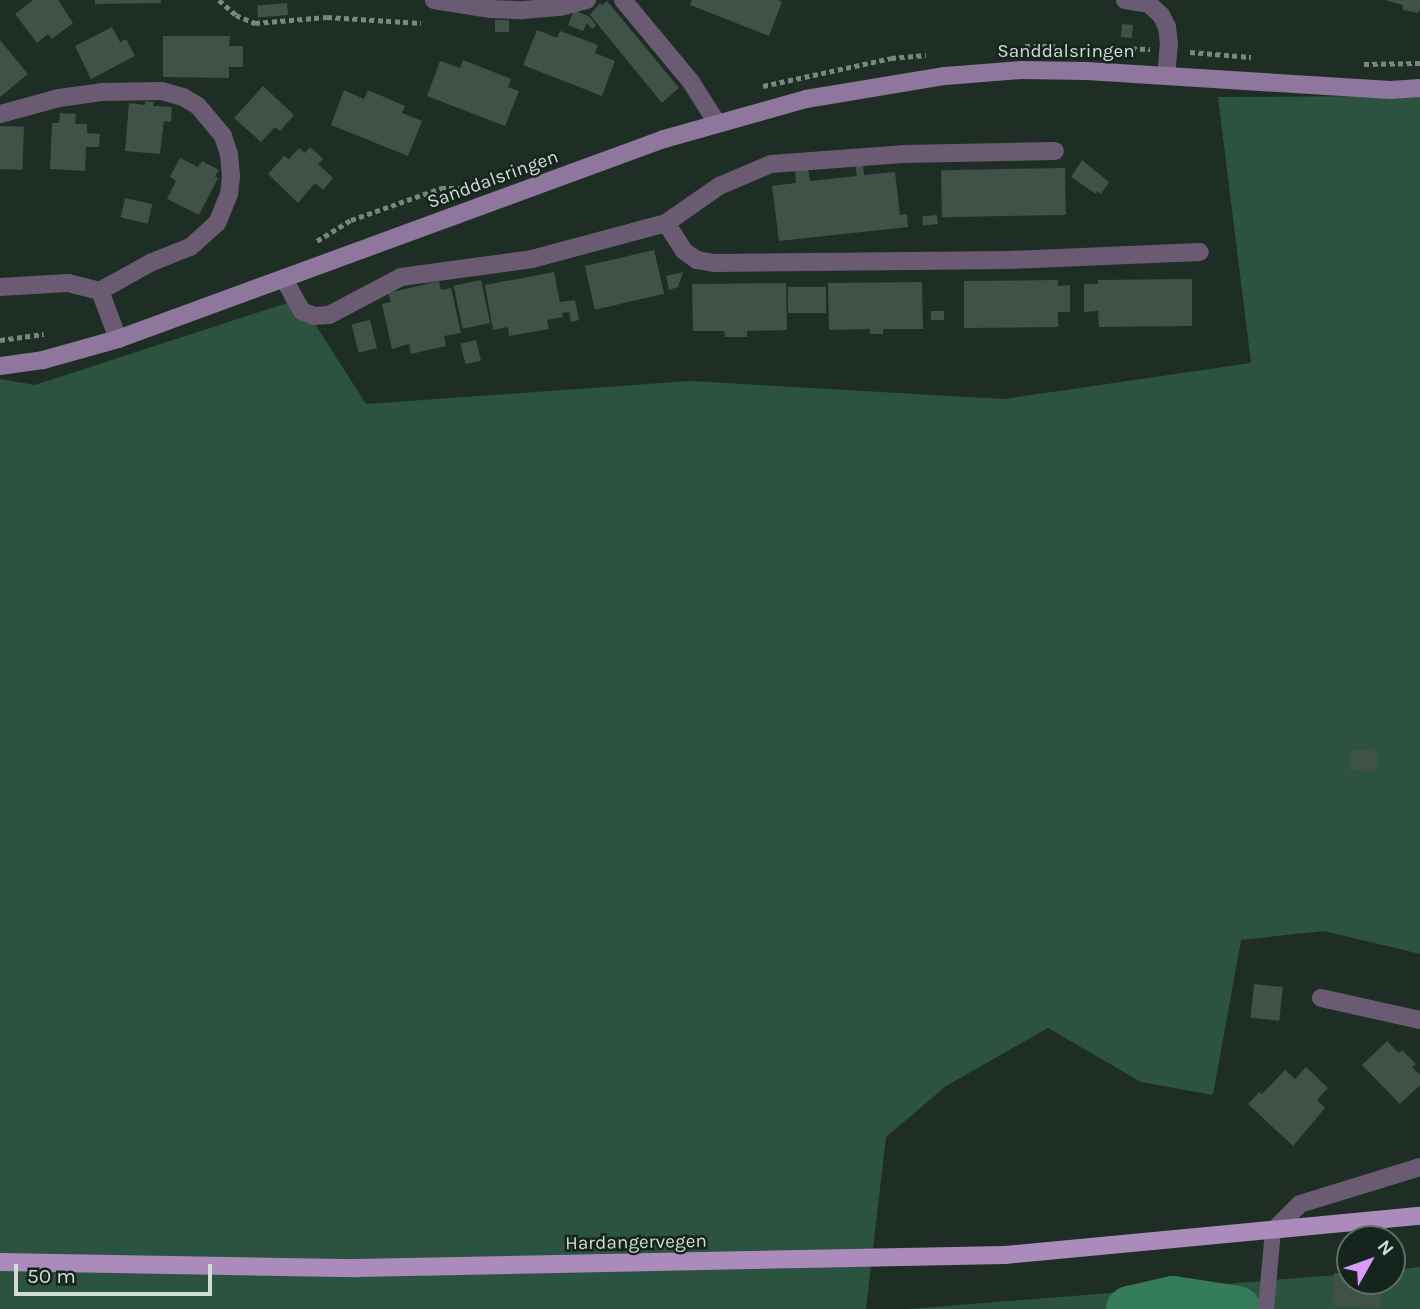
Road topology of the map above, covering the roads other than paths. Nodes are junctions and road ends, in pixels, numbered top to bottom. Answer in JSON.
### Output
{"nodes":[{"id":1,"x":434,"y":0,"type":"edge"},
{"id":2,"x":587,"y":0,"type":"edge"},
{"id":3,"x":623,"y":0,"type":"edge"},
{"id":4,"x":1125,"y":0,"type":"edge"},
{"id":5,"x":1166,"y":75,"type":"junction"},
{"id":6,"x":1420,"y":88,"type":"edge"},
{"id":7,"x":0,"y":114,"type":"edge"},
{"id":8,"x":717,"y":123,"type":"junction"},
{"id":9,"x":1055,"y":151,"type":"dead end"},
{"id":10,"x":666,"y":223,"type":"junction"},
{"id":11,"x":1200,"y":252,"type":"dead end"},
{"id":12,"x":284,"y":279,"type":"junction"},
{"id":13,"x":0,"y":287,"type":"edge"},
{"id":14,"x":100,"y":291,"type":"junction"},
{"id":15,"x":118,"y":339,"type":"junction"},
{"id":16,"x":0,"y":366,"type":"edge"},
{"id":17,"x":1321,"y":998,"type":"dead end"},
{"id":18,"x":1420,"y":1020,"type":"edge"},
{"id":19,"x":1420,"y":1167,"type":"edge"},
{"id":20,"x":1420,"y":1216,"type":"edge"},
{"id":21,"x":1273,"y":1231,"type":"junction"},
{"id":22,"x":0,"y":1262,"type":"edge"},
{"id":23,"x":1266,"y":1305,"type":"edge"}],
"edges":[{"from":1,"to":2,"type":"street"},
{"from":3,"to":8,"type":"street"},
{"from":4,"to":5,"type":"street"},
{"from":5,"to":6,"type":"main road","name":"Sanddalsringen"},
{"from":5,"to":8,"type":"main road","name":"Sanddalsringen"},
{"from":7,"to":14,"type":"street"},
{"from":8,"to":12,"type":"main road","name":"Sanddalsringen"},
{"from":9,"to":10,"type":"street"},
{"from":10,"to":11,"type":"street"},
{"from":10,"to":12,"type":"street"},
{"from":12,"to":15,"type":"main road","name":"Sanddalsringen"},
{"from":13,"to":14,"type":"street"},
{"from":14,"to":15,"type":"street"},
{"from":15,"to":16,"type":"main road","name":"Sanddalsringen"},
{"from":17,"to":18,"type":"street"},
{"from":19,"to":21,"type":"street"},
{"from":20,"to":21,"type":"main road","name":"Hardangervegen"},
{"from":21,"to":22,"type":"main road","name":"Hardangervegen"},
{"from":21,"to":23,"type":"lane"}]}
